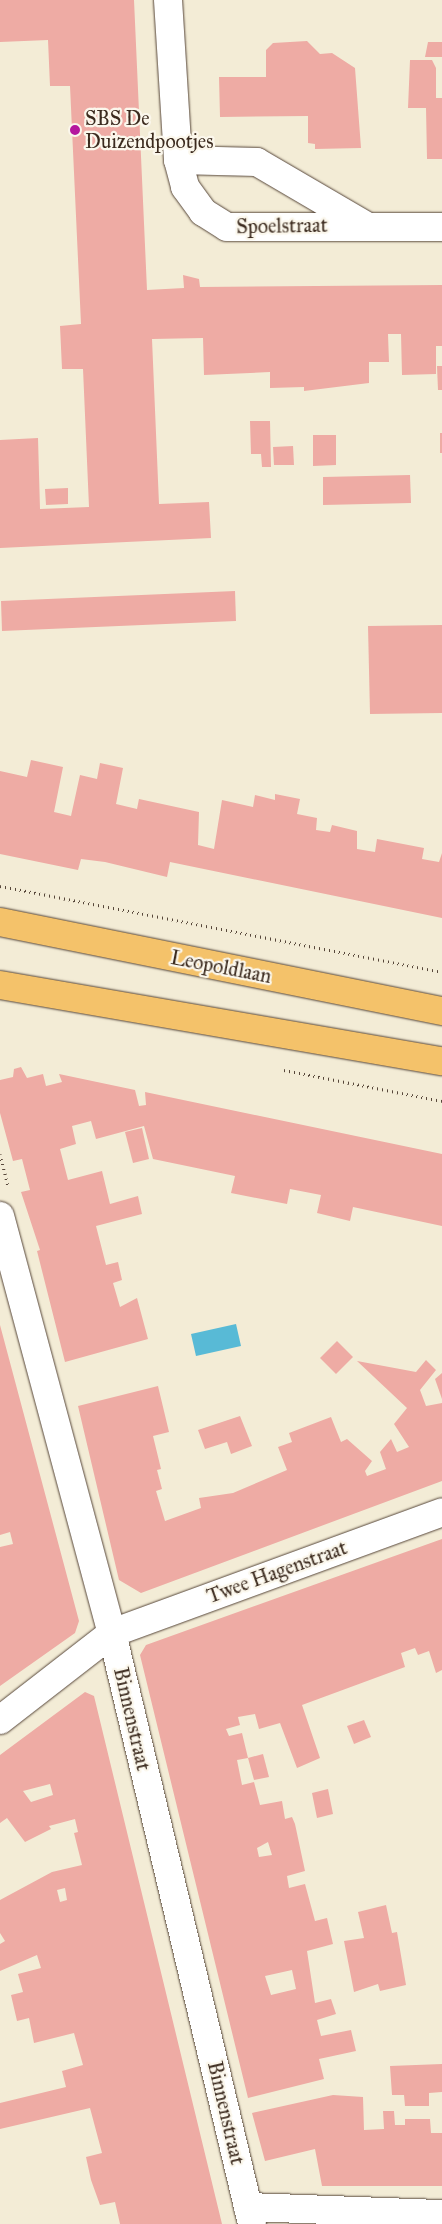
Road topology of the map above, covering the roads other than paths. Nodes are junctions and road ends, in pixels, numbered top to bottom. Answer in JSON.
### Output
{"nodes":[{"id":1,"x":168,"y":0,"type":"edge"},
{"id":2,"x":178,"y":160,"type":"junction"},
{"id":3,"x":364,"y":225,"type":"junction"},
{"id":4,"x":442,"y":227,"type":"edge"},
{"id":5,"x":0,"y":922,"type":"edge"},
{"id":6,"x":0,"y":985,"type":"edge"},
{"id":7,"x":442,"y":1011,"type":"edge"},
{"id":8,"x":442,"y":1061,"type":"edge"},
{"id":9,"x":0,"y":1216,"type":"edge"},
{"id":10,"x":442,"y":1512,"type":"edge"},
{"id":11,"x":112,"y":1633,"type":"junction"},
{"id":12,"x":0,"y":1720,"type":"edge"},
{"id":13,"x":442,"y":2214,"type":"edge"},
{"id":14,"x":250,"y":2216,"type":"edge"}],
"edges":[{"from":1,"to":2,"type":"street","name":"Spoelstraat"},
{"from":2,"to":3,"type":"street","name":"Spoelstraat"},
{"from":2,"to":3,"type":"street","name":"Spoelstraat"},
{"from":3,"to":4,"type":"street","name":"Spoelstraat"},
{"from":5,"to":7,"type":"main road","name":"Leopoldlaan"},
{"from":6,"to":8,"type":"main road"},
{"from":9,"to":11,"type":"street","name":"Binnenstraat"},
{"from":10,"to":11,"type":"street","name":"Twee Hagenstraat"},
{"from":11,"to":12,"type":"street","name":"Twee Hagenstraat"},
{"from":11,"to":14,"type":"street","name":"Binnenstraat"},
{"from":13,"to":14,"type":"street"}]}
